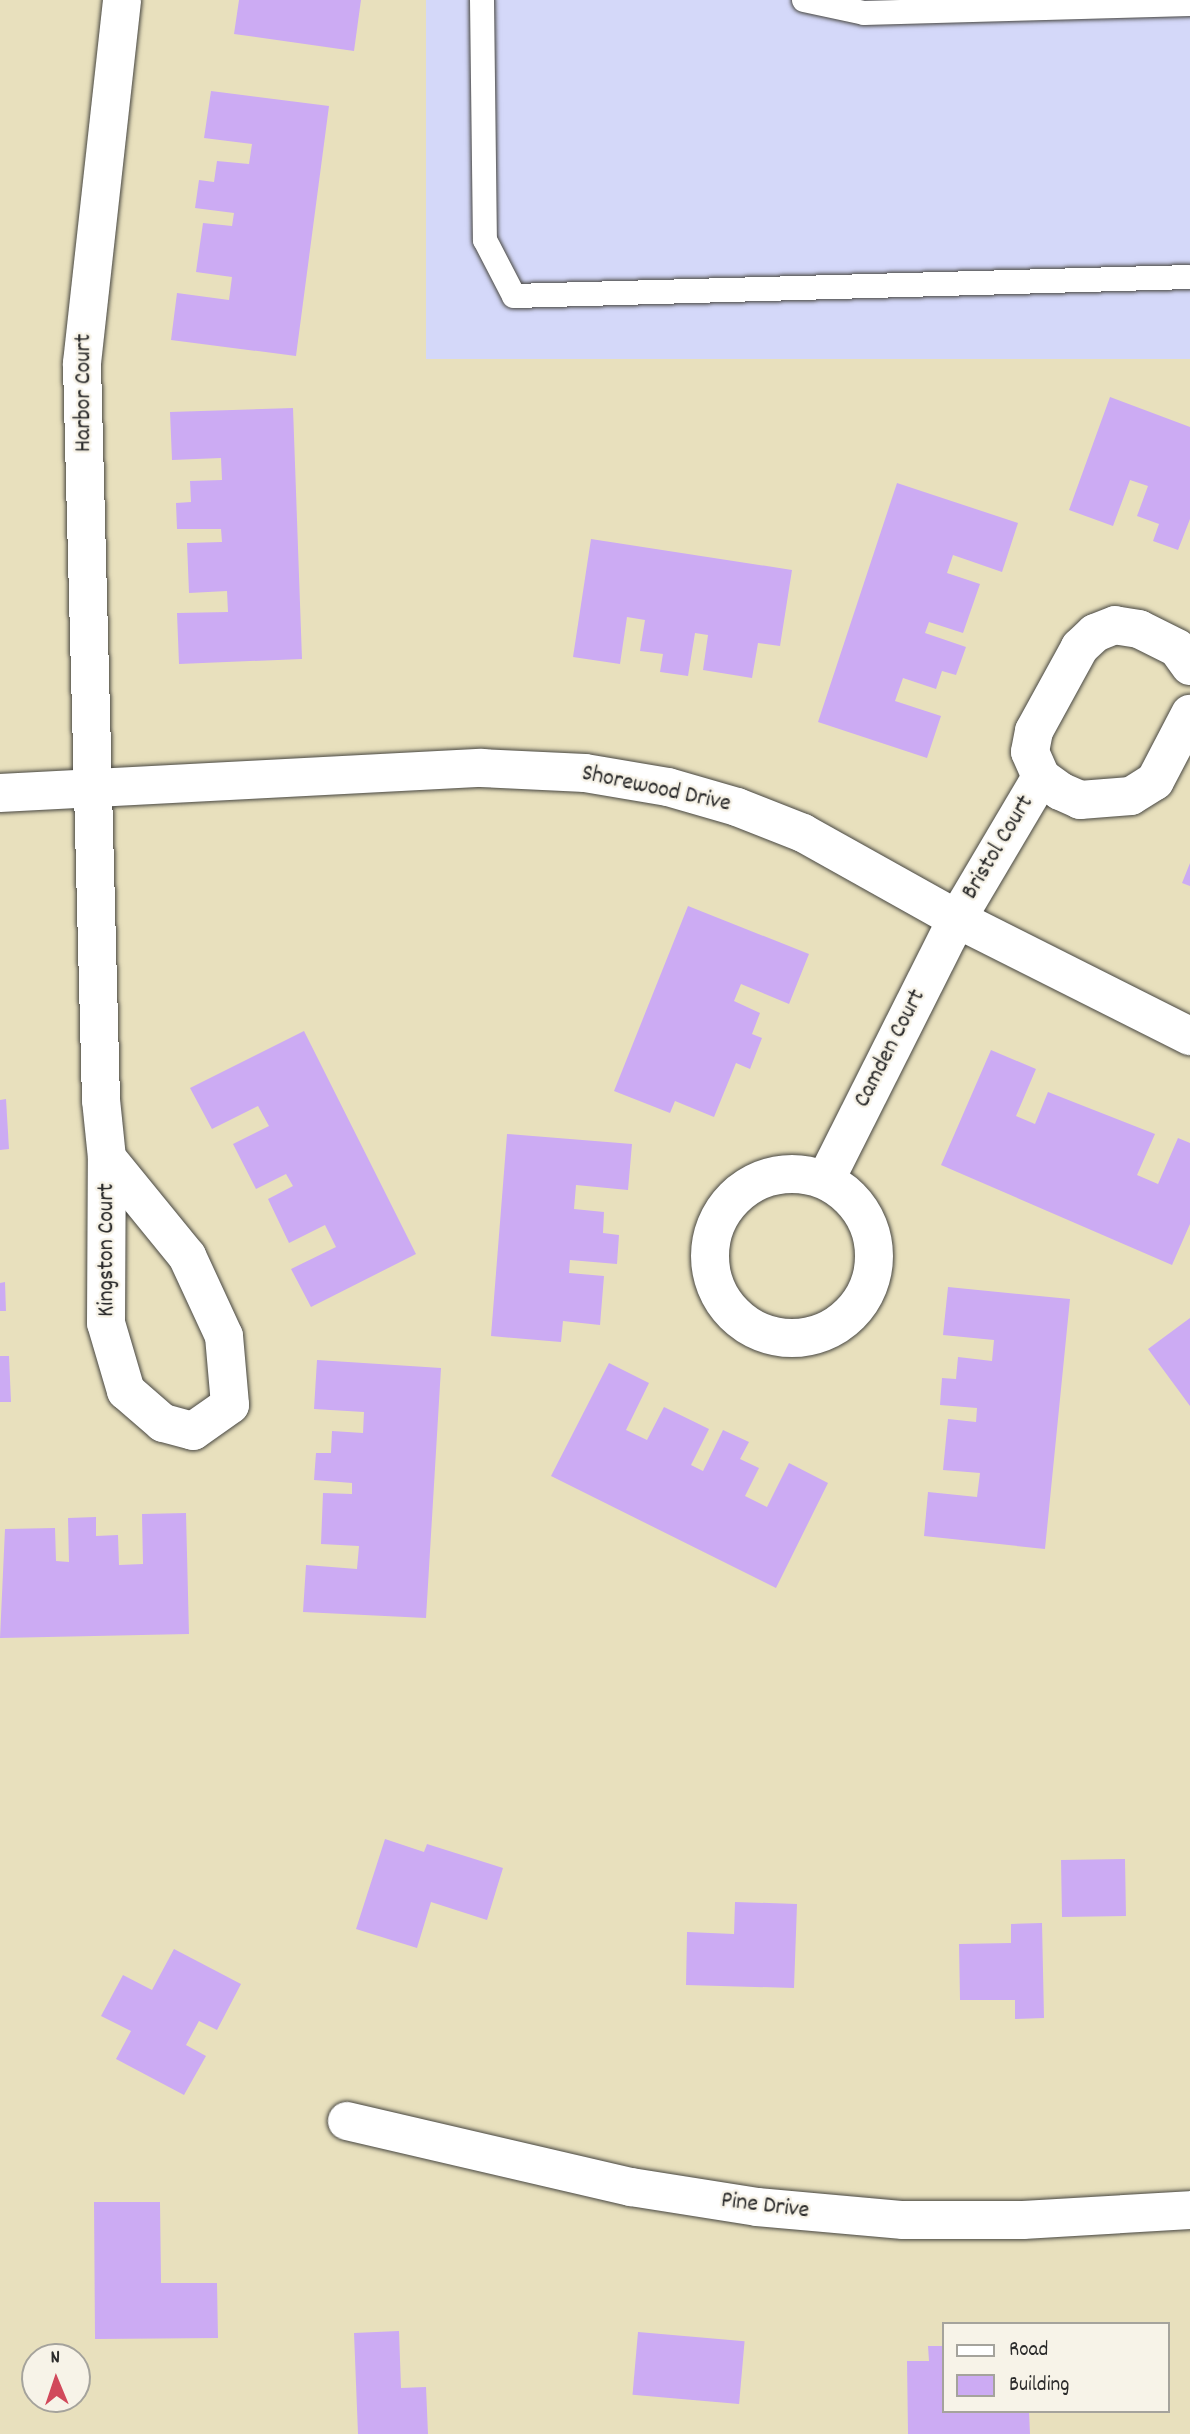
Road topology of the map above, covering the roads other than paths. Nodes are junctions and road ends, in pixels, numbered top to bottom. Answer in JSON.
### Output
{"nodes":[{"id":1,"x":122,"y":0,"type":"edge"},
{"id":2,"x":482,"y":0,"type":"edge"},
{"id":3,"x":804,"y":0,"type":"edge"},
{"id":4,"x":1190,"y":4,"type":"edge"},
{"id":5,"x":864,"y":6,"type":"edge"},
{"id":6,"x":1190,"y":277,"type":"edge"},
{"id":7,"x":1190,"y":666,"type":"edge"},
{"id":8,"x":1190,"y":714,"type":"edge"},
{"id":9,"x":1041,"y":777,"type":"junction"},
{"id":10,"x":81,"y":789,"type":"junction"},
{"id":11,"x":0,"y":793,"type":"edge"},
{"id":12,"x":957,"y":919,"type":"junction"},
{"id":13,"x":1190,"y":1036,"type":"edge"},
{"id":14,"x":107,"y":1158,"type":"junction"},
{"id":15,"x":826,"y":1178,"type":"junction"},
{"id":16,"x":347,"y":2121,"type":"dead end"},
{"id":17,"x":1190,"y":2210,"type":"edge"}],
"edges":[{"from":1,"to":10,"type":"street","name":"Harbor Court"},
{"from":2,"to":6,"type":"lane"},
{"from":3,"to":5,"type":"lane"},
{"from":4,"to":5,"type":"lane"},
{"from":7,"to":9,"type":"street","name":"Bristol Court"},
{"from":8,"to":9,"type":"street","name":"Bristol Court"},
{"from":9,"to":12,"type":"street","name":"Bristol Court"},
{"from":10,"to":11,"type":"street","name":"Shorewood Drive"},
{"from":10,"to":12,"type":"street","name":"Shorewood Drive"},
{"from":10,"to":14,"type":"street","name":"Kingston Court"},
{"from":12,"to":13,"type":"street","name":"Shorewood Drive"},
{"from":12,"to":15,"type":"street","name":"Camden Court"},
{"from":14,"to":14,"type":"street","name":"Kingston Court"},
{"from":15,"to":15,"type":"street"},
{"from":16,"to":17,"type":"street","name":"Pine Drive"}]}
